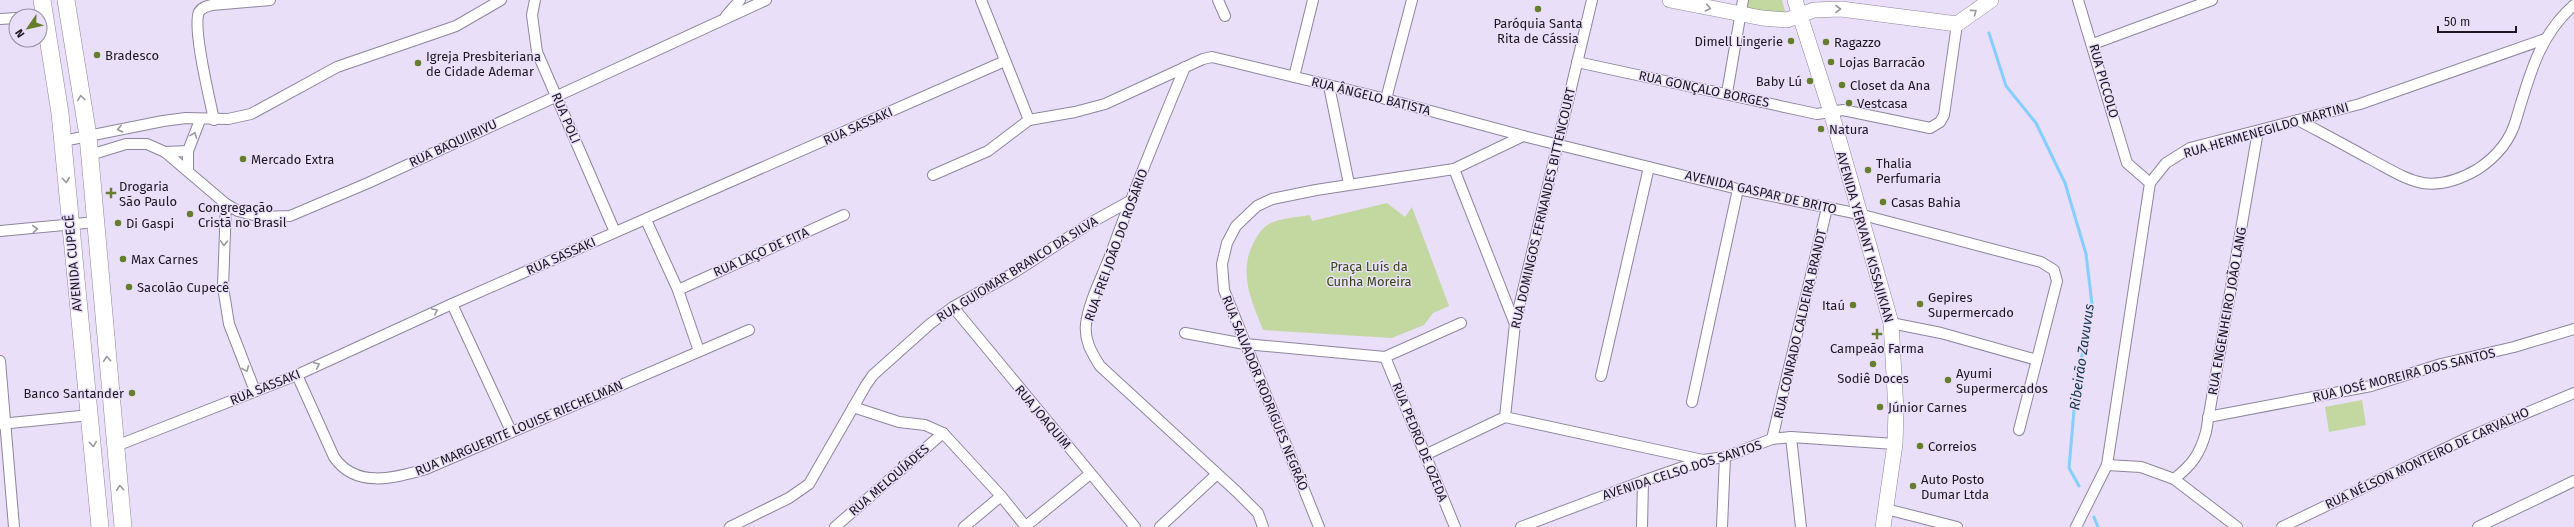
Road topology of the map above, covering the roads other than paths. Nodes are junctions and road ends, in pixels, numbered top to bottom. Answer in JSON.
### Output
{"nodes":[{"id":1,"x":66,"y":0,"type":"edge"},
{"id":2,"x":270,"y":0,"type":"edge"},
{"id":3,"x":501,"y":0,"type":"edge"},
{"id":4,"x":535,"y":0,"type":"edge"},
{"id":5,"x":740,"y":0,"type":"edge"},
{"id":6,"x":766,"y":0,"type":"edge"},
{"id":7,"x":981,"y":0,"type":"edge"},
{"id":8,"x":1218,"y":0,"type":"edge"},
{"id":9,"x":1313,"y":0,"type":"edge"},
{"id":10,"x":1412,"y":0,"type":"edge"},
{"id":11,"x":1592,"y":0,"type":"edge"},
{"id":12,"x":1670,"y":0,"type":"edge"},
{"id":13,"x":1742,"y":0,"type":"edge"},
{"id":14,"x":1795,"y":0,"type":"edge"},
{"id":15,"x":1991,"y":0,"type":"edge"},
{"id":16,"x":2078,"y":0,"type":"edge"},
{"id":17,"x":2212,"y":0,"type":"edge"},
{"id":18,"x":237,"y":1,"type":"edge"},
{"id":19,"x":2574,"y":5,"type":"edge"},
{"id":20,"x":1800,"y":15,"type":"junction"},
{"id":21,"x":1225,"y":16,"type":"dead end"},
{"id":22,"x":1740,"y":16,"type":"junction"},
{"id":23,"x":723,"y":19,"type":"junction"},
{"id":24,"x":1957,"y":24,"type":"junction"},
{"id":25,"x":2545,"y":39,"type":"junction"},
{"id":26,"x":2093,"y":44,"type":"junction"},
{"id":27,"x":47,"y":48,"type":"edge"},
{"id":28,"x":1005,"y":61,"type":"junction"},
{"id":29,"x":1577,"y":62,"type":"junction"},
{"id":30,"x":1185,"y":67,"type":"junction"},
{"id":31,"x":1294,"y":77,"type":"junction"},
{"id":32,"x":1329,"y":86,"type":"junction"},
{"id":33,"x":1727,"y":93,"type":"junction"},
{"id":34,"x":556,"y":94,"type":"junction"},
{"id":35,"x":1386,"y":99,"type":"junction"},
{"id":36,"x":1831,"y":112,"type":"junction"},
{"id":37,"x":200,"y":120,"type":"junction"},
{"id":38,"x":214,"y":120,"type":"junction"},
{"id":39,"x":1029,"y":120,"type":"junction"},
{"id":40,"x":2298,"y":120,"type":"junction"},
{"id":41,"x":148,"y":123,"type":"junction"},
{"id":42,"x":2258,"y":131,"type":"junction"},
{"id":43,"x":88,"y":136,"type":"junction"},
{"id":44,"x":1523,"y":136,"type":"junction"},
{"id":45,"x":63,"y":141,"type":"junction"},
{"id":46,"x":147,"y":144,"type":"junction"},
{"id":47,"x":1558,"y":145,"type":"junction"},
{"id":48,"x":188,"y":151,"type":"junction"},
{"id":49,"x":165,"y":152,"type":"junction"},
{"id":50,"x":90,"y":155,"type":"junction"},
{"id":51,"x":1649,"y":167,"type":"junction"},
{"id":52,"x":1454,"y":169,"type":"junction"},
{"id":53,"x":188,"y":171,"type":"junction"},
{"id":54,"x":933,"y":175,"type":"dead end"},
{"id":55,"x":2150,"y":183,"type":"junction"},
{"id":56,"x":1349,"y":184,"type":"junction"},
{"id":57,"x":1738,"y":188,"type":"junction"},
{"id":58,"x":1130,"y":201,"type":"junction"},
{"id":59,"x":226,"y":204,"type":"junction"},
{"id":60,"x":1827,"y":208,"type":"junction"},
{"id":61,"x":1859,"y":214,"type":"junction"},
{"id":62,"x":844,"y":215,"type":"dead end"},
{"id":63,"x":646,"y":220,"type":"junction"},
{"id":64,"x":96,"y":222,"type":"junction"},
{"id":65,"x":70,"y":225,"type":"junction"},
{"id":66,"x":0,"y":231,"type":"edge"},
{"id":67,"x":614,"y":232,"type":"junction"},
{"id":68,"x":678,"y":290,"type":"junction"},
{"id":69,"x":452,"y":304,"type":"junction"},
{"id":70,"x":952,"y":307,"type":"junction"},
{"id":71,"x":1462,"y":323,"type":"dead end"},
{"id":72,"x":1891,"y":323,"type":"junction"},
{"id":73,"x":1515,"y":324,"type":"junction"},
{"id":74,"x":2574,"y":329,"type":"edge"},
{"id":75,"x":749,"y":330,"type":"dead end"},
{"id":76,"x":1185,"y":333,"type":"dead end"},
{"id":77,"x":1246,"y":344,"type":"junction"},
{"id":78,"x":700,"y":351,"type":"junction"},
{"id":79,"x":1385,"y":357,"type":"junction"},
{"id":80,"x":2037,"y":360,"type":"junction"},
{"id":81,"x":0,"y":361,"type":"edge"},
{"id":82,"x":297,"y":375,"type":"junction"},
{"id":83,"x":1601,"y":376,"type":"dead end"},
{"id":84,"x":255,"y":391,"type":"junction"},
{"id":85,"x":2574,"y":393,"type":"edge"},
{"id":86,"x":1692,"y":402,"type":"dead end"},
{"id":87,"x":853,"y":407,"type":"junction"},
{"id":88,"x":90,"y":415,"type":"junction"},
{"id":89,"x":1505,"y":417,"type":"junction"},
{"id":90,"x":2208,"y":417,"type":"junction"},
{"id":91,"x":3,"y":423,"type":"edge"},
{"id":92,"x":2019,"y":430,"type":"dead end"},
{"id":93,"x":511,"y":432,"type":"junction"},
{"id":94,"x":943,"y":433,"type":"junction"},
{"id":95,"x":1791,"y":437,"type":"junction"},
{"id":96,"x":1772,"y":439,"type":"junction"},
{"id":97,"x":1895,"y":444,"type":"junction"},
{"id":98,"x":116,"y":446,"type":"junction"},
{"id":99,"x":1425,"y":456,"type":"junction"},
{"id":100,"x":1725,"y":457,"type":"junction"},
{"id":101,"x":1703,"y":460,"type":"junction"},
{"id":102,"x":2107,"y":465,"type":"junction"},
{"id":103,"x":1090,"y":474,"type":"junction"},
{"id":104,"x":1217,"y":474,"type":"junction"},
{"id":105,"x":2174,"y":479,"type":"junction"},
{"id":106,"x":1643,"y":481,"type":"junction"},
{"id":107,"x":2574,"y":481,"type":"edge"},
{"id":108,"x":1001,"y":496,"type":"junction"},
{"id":109,"x":1886,"y":509,"type":"junction"},
{"id":110,"x":14,"y":527,"type":"edge"},
{"id":111,"x":100,"y":527,"type":"edge"},
{"id":112,"x":123,"y":527,"type":"edge"},
{"id":113,"x":730,"y":527,"type":"edge"},
{"id":114,"x":835,"y":527,"type":"edge"},
{"id":115,"x":964,"y":527,"type":"edge"},
{"id":116,"x":1026,"y":527,"type":"edge"},
{"id":117,"x":1135,"y":527,"type":"edge"},
{"id":118,"x":1160,"y":527,"type":"edge"},
{"id":119,"x":1263,"y":527,"type":"edge"},
{"id":120,"x":1319,"y":527,"type":"edge"},
{"id":121,"x":1455,"y":527,"type":"edge"},
{"id":122,"x":1521,"y":527,"type":"edge"},
{"id":123,"x":1642,"y":527,"type":"edge"},
{"id":124,"x":1722,"y":527,"type":"edge"},
{"id":125,"x":1801,"y":527,"type":"edge"},
{"id":126,"x":1883,"y":527,"type":"edge"},
{"id":127,"x":1957,"y":527,"type":"edge"},
{"id":128,"x":2076,"y":527,"type":"edge"},
{"id":129,"x":2237,"y":527,"type":"edge"},
{"id":130,"x":2282,"y":527,"type":"edge"},
{"id":131,"x":2478,"y":527,"type":"edge"}],
"edges":[{"from":43,"to":1,"type":"main road","name":"AVENIDA CUPECÊ","one_way":true},
{"from":2,"to":18,"type":"street"},
{"from":3,"to":38,"type":"street"},
{"from":4,"to":34,"type":"street","name":"RUA POLI"},
{"from":5,"to":23,"type":"street"},
{"from":6,"to":23,"type":"street","name":"RUA BAQUIIRIVU"},
{"from":7,"to":28,"type":"street"},
{"from":8,"to":21,"type":"street"},
{"from":9,"to":31,"type":"street"},
{"from":10,"to":35,"type":"street"},
{"from":11,"to":29,"type":"street","name":"RUA DOMINGOS FERNANDES BITTENCOURT"},
{"from":12,"to":22,"type":"main road","one_way":true},
{"from":13,"to":22,"type":"street"},
{"from":14,"to":20,"type":"main road","name":"AVENIDA YERVANT KISSAJIKIAN"},
{"from":24,"to":15,"type":"main road","one_way":true},
{"from":16,"to":26,"type":"street","name":"RUA PICCOLO"},
{"from":17,"to":26,"type":"street"},
{"from":18,"to":38,"type":"street"},
{"from":19,"to":25,"type":"street"},
{"from":20,"to":22,"type":"main road"},
{"from":20,"to":24,"type":"main road","one_way":true},
{"from":20,"to":36,"type":"main road","name":"AVENIDA YERVANT KISSAJIKIAN"},
{"from":22,"to":33,"type":"street"},
{"from":23,"to":34,"type":"street","name":"RUA BAQUIIRIVU"},
{"from":24,"to":36,"type":"street","name":"RUA GONÇALO BORGES"},
{"from":25,"to":40,"type":"street","name":"RUA HERMENEGILDO MARTINI"},
{"from":25,"to":40,"type":"street"},
{"from":26,"to":55,"type":"street","name":"RUA PICCOLO"},
{"from":27,"to":45,"type":"main road","name":"AVENIDA CUPECÊ"},
{"from":28,"to":39,"type":"street"},
{"from":28,"to":63,"type":"street","name":"RUA SASSAKI"},
{"from":29,"to":33,"type":"street","name":"RUA GONÇALO BORGES"},
{"from":29,"to":47,"type":"street","name":"RUA DOMINGOS FERNANDES BITTENCOURT"},
{"from":30,"to":31,"type":"street","name":"RUA ÂNGELO BATISTA"},
{"from":30,"to":39,"type":"street","name":"RUA ÂNGELO BATISTA"},
{"from":30,"to":58,"type":"street","name":"RUA FREI JOÃO DO ROSÁRIO"},
{"from":31,"to":32,"type":"street","name":"RUA ÂNGELO BATISTA"},
{"from":32,"to":35,"type":"street","name":"RUA ÂNGELO BATISTA"},
{"from":32,"to":56,"type":"street"},
{"from":33,"to":36,"type":"street","name":"RUA GONÇALO BORGES"},
{"from":34,"to":59,"type":"street","name":"RUA BAQUIIRIVU"},
{"from":34,"to":67,"type":"street","name":"RUA POLI"},
{"from":35,"to":44,"type":"street","name":"RUA ÂNGELO BATISTA"},
{"from":36,"to":61,"type":"main road","name":"AVENIDA YERVANT KISSAJIKIAN"},
{"from":37,"to":38,"type":"street"},
{"from":37,"to":41,"type":"street"},
{"from":48,"to":37,"type":"street","one_way":true},
{"from":39,"to":54,"type":"street"},
{"from":40,"to":42,"type":"street","name":"RUA HERMENEGILDO MARTINI"},
{"from":41,"to":43,"type":"street","one_way":true},
{"from":41,"to":46,"type":"street"},
{"from":42,"to":55,"type":"street","name":"RUA HERMENEGILDO MARTINI"},
{"from":42,"to":90,"type":"street","name":"RUA ENGENHEIRO JOÃO LANG"},
{"from":43,"to":45,"type":"street"},
{"from":43,"to":50,"type":"main road","name":"AVENIDA CUPECÊ"},
{"from":44,"to":47,"type":"street","name":"RUA ÂNGELO BATISTA"},
{"from":44,"to":52,"type":"street","name":"RUA SALVADOR RODRIGUES NEGRÃO"},
{"from":45,"to":65,"type":"main road","name":"AVENIDA CUPECÊ","one_way":true},
{"from":46,"to":49,"type":"street","name":"RUA BAQUIIRIVU"},
{"from":46,"to":50,"type":"street","name":"RUA BAQUIIRIVU"},
{"from":47,"to":51,"type":"street","name":"AVENIDA GASPAR DE BRITO"},
{"from":47,"to":73,"type":"street","name":"RUA DOMINGOS FERNANDES BITTENCOURT"},
{"from":48,"to":49,"type":"street"},
{"from":48,"to":53,"type":"street"},
{"from":49,"to":53,"type":"street","name":"RUA BAQUIIRIVU"},
{"from":50,"to":64,"type":"main road","name":"AVENIDA CUPECÊ"},
{"from":51,"to":57,"type":"street","name":"AVENIDA GASPAR DE BRITO"},
{"from":51,"to":83,"type":"street"},
{"from":52,"to":56,"type":"street","name":"RUA SALVADOR RODRIGUES NEGRÃO"},
{"from":52,"to":73,"type":"street"},
{"from":53,"to":59,"type":"street","name":"RUA BAQUIIRIVU"},
{"from":55,"to":102,"type":"street","name":"RUA HERMENEGILDO MARTINI"},
{"from":56,"to":77,"type":"street","name":"RUA SALVADOR RODRIGUES NEGRÃO"},
{"from":57,"to":60,"type":"street","name":"AVENIDA GASPAR DE BRITO"},
{"from":57,"to":86,"type":"street"},
{"from":58,"to":70,"type":"street","name":"RUA GUIOMAR BRANCO DA SILVA"},
{"from":58,"to":104,"type":"street","name":"RUA FREI JOÃO DO ROSÁRIO"},
{"from":59,"to":84,"type":"street","one_way":true},
{"from":60,"to":61,"type":"street","name":"AVENIDA GASPAR DE BRITO"},
{"from":60,"to":96,"type":"street","name":"RUA CONRADO CALDEIRA BRANDT"},
{"from":61,"to":72,"type":"main road","name":"AVENIDA YERVANT KISSAJIKIAN"},
{"from":61,"to":80,"type":"street","name":"AVENIDA GASPAR DE BRITO"},
{"from":62,"to":68,"type":"street","name":"RUA LAÇO DE FITA"},
{"from":63,"to":67,"type":"street","name":"RUA SASSAKI"},
{"from":63,"to":68,"type":"street"},
{"from":64,"to":65,"type":"street"},
{"from":98,"to":64,"type":"main road","name":"AVENIDA CUPECÊ","one_way":true},
{"from":66,"to":65,"type":"street","one_way":true},
{"from":65,"to":88,"type":"main road","name":"AVENIDA CUPECÊ"},
{"from":67,"to":69,"type":"street","name":"RUA SASSAKI"},
{"from":68,"to":78,"type":"street"},
{"from":82,"to":69,"type":"street","name":"RUA SASSAKI","one_way":true},
{"from":69,"to":93,"type":"street"},
{"from":70,"to":87,"type":"street","name":"RUA GUIOMAR BRANCO DA SILVA"},
{"from":70,"to":103,"type":"street","name":"RUA JOAQUIM"},
{"from":71,"to":79,"type":"street"},
{"from":72,"to":80,"type":"street"},
{"from":72,"to":97,"type":"main road","name":"AVENIDA YERVANT KISSAJIKIAN"},
{"from":73,"to":89,"type":"street","name":"RUA DOMINGOS FERNANDES BITTENCOURT"},
{"from":74,"to":90,"type":"street","name":"RUA JOSÉ MOREIRA DOS SANTOS"},
{"from":75,"to":78,"type":"street","name":"RUA MARGUERITE LOUISE RIECHELMAN"},
{"from":76,"to":77,"type":"street"},
{"from":77,"to":79,"type":"street"},
{"from":77,"to":120,"type":"street","name":"RUA SALVADOR RODRIGUES NEGRÃO"},
{"from":78,"to":93,"type":"street","name":"RUA MARGUERITE LOUISE RIECHELMAN"},
{"from":79,"to":99,"type":"street","name":"RUA PEDRO DE OZEDA"},
{"from":80,"to":92,"type":"street"},
{"from":81,"to":91,"type":"street"},
{"from":82,"to":84,"type":"street","name":"RUA SASSAKI"},
{"from":82,"to":93,"type":"street","name":"RUA MARGUERITE LOUISE RIECHELMAN"},
{"from":84,"to":98,"type":"street","name":"RUA SASSAKI"},
{"from":85,"to":130,"type":"street","name":"RUA NÉLSON MONTEIRO DE CARVALHO"},
{"from":87,"to":94,"type":"street"},
{"from":87,"to":113,"type":"street","name":"RUA GUIOMAR BRANCO DA SILVA"},
{"from":88,"to":91,"type":"street"},
{"from":88,"to":111,"type":"main road","name":"AVENIDA CUPECÊ","one_way":true},
{"from":89,"to":99,"type":"street"},
{"from":89,"to":101,"type":"street"},
{"from":90,"to":105,"type":"street","name":"RUA ENGENHEIRO JOÃO LANG"},
{"from":91,"to":110,"type":"street"},
{"from":94,"to":108,"type":"street"},
{"from":94,"to":114,"type":"street","name":"RUA MELQUÍADES"},
{"from":95,"to":96,"type":"street","name":"AVENIDA CELSO DOS SANTOS"},
{"from":95,"to":97,"type":"street","name":"AVENIDA CELSO DOS SANTOS"},
{"from":95,"to":125,"type":"street"},
{"from":96,"to":100,"type":"street","name":"AVENIDA CELSO DOS SANTOS"},
{"from":97,"to":109,"type":"main road","name":"AVENIDA YERVANT KISSAJIKIAN"},
{"from":112,"to":98,"type":"main road","name":"AVENIDA CUPECÊ","one_way":true},
{"from":99,"to":121,"type":"street","name":"RUA PEDRO DE OZEDA"},
{"from":100,"to":101,"type":"street","name":"AVENIDA CELSO DOS SANTOS"},
{"from":100,"to":124,"type":"street"},
{"from":101,"to":106,"type":"street","name":"AVENIDA CELSO DOS SANTOS"},
{"from":102,"to":105,"type":"street"},
{"from":102,"to":128,"type":"street","name":"RUA HERMENEGILDO MARTINI"},
{"from":103,"to":116,"type":"street"},
{"from":103,"to":117,"type":"street","name":"RUA JOAQUIM"},
{"from":104,"to":118,"type":"street"},
{"from":104,"to":119,"type":"street","name":"RUA FREI JOÃO DO ROSÁRIO"},
{"from":105,"to":129,"type":"street"},
{"from":106,"to":122,"type":"street","name":"AVENIDA CELSO DOS SANTOS"},
{"from":106,"to":123,"type":"street"},
{"from":107,"to":131,"type":"street"},
{"from":108,"to":115,"type":"street"},
{"from":108,"to":116,"type":"street"},
{"from":109,"to":126,"type":"main road","name":"AVENIDA YERVANT KISSAJIKIAN"},
{"from":109,"to":127,"type":"street"}]}
